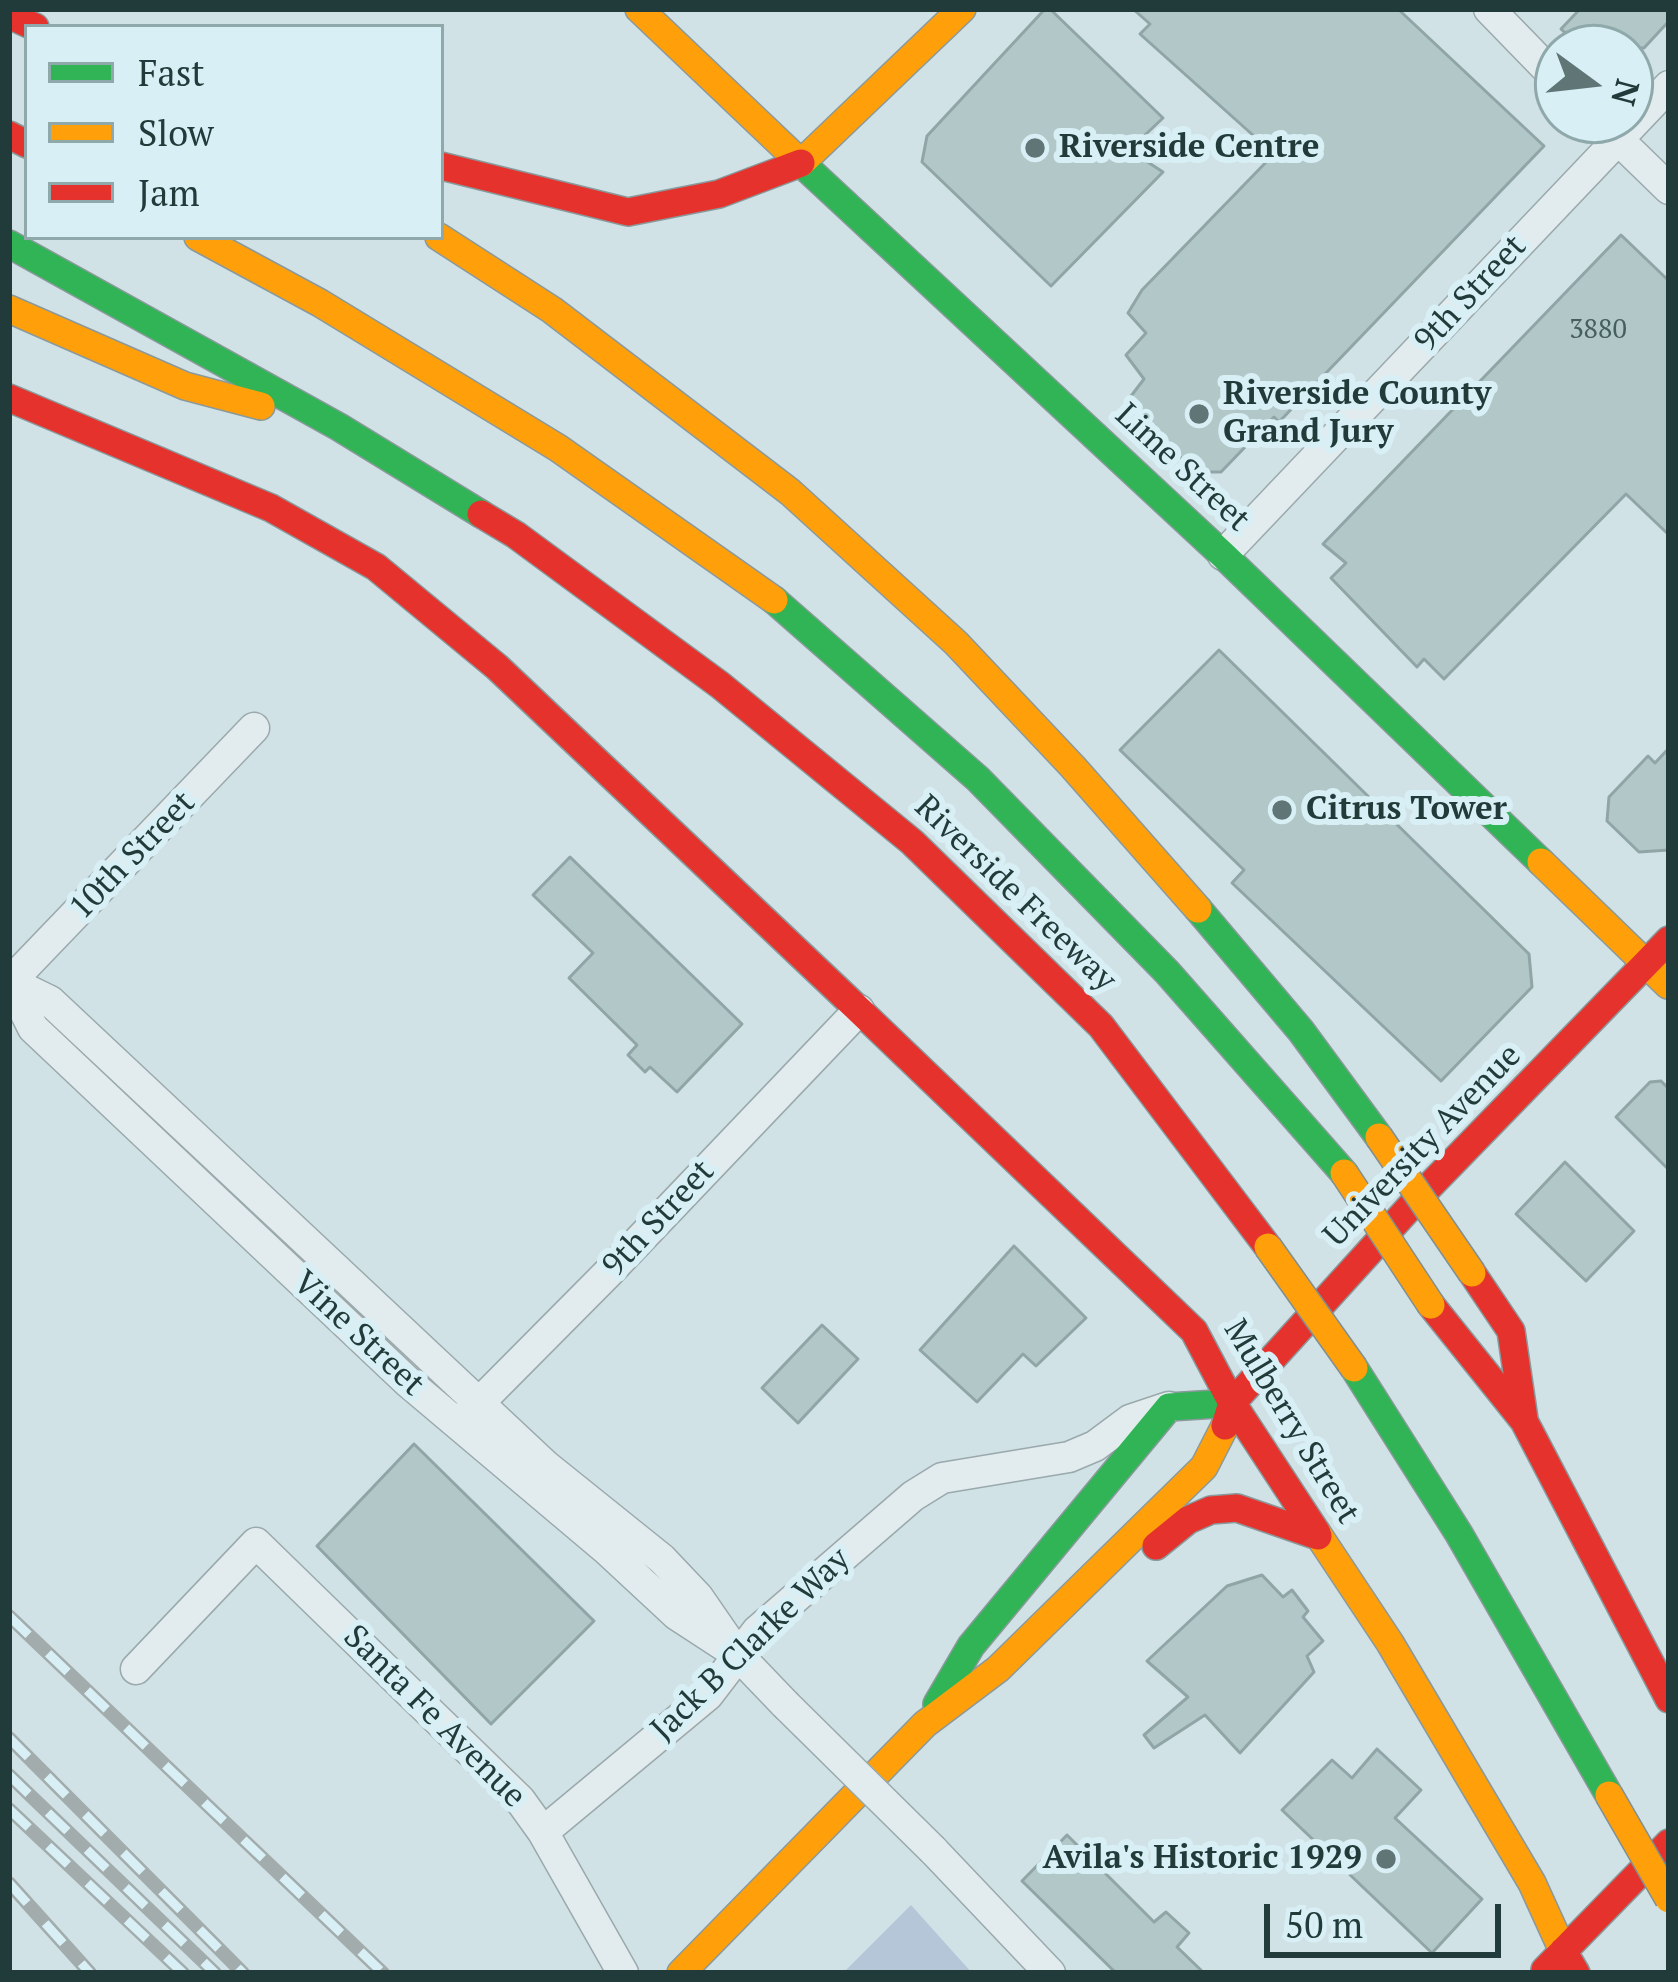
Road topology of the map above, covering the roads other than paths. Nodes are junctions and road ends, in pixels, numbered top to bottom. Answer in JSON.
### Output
{"nodes":[{"id":1,"x":639,"y":9,"type":"edge"},
{"id":2,"x":962,"y":9,"type":"edge"},
{"id":3,"x":1489,"y":9,"type":"edge"},
{"id":4,"x":1534,"y":55,"type":"edge"},
{"id":5,"x":1594,"y":144,"type":"edge"},
{"id":6,"x":1622,"y":144,"type":"edge"},
{"id":7,"x":801,"y":163,"type":"junction"},
{"id":8,"x":444,"y":167,"type":"edge"},
{"id":9,"x":1669,"y":189,"type":"edge"},
{"id":10,"x":204,"y":240,"type":"edge"},
{"id":11,"x":444,"y":240,"type":"edge"},
{"id":12,"x":9,"y":244,"type":"edge"},
{"id":13,"x":9,"y":309,"type":"edge"},
{"id":14,"x":9,"y":398,"type":"edge"},
{"id":15,"x":339,"y":427,"type":"junction"},
{"id":16,"x":1222,"y":555,"type":"junction"},
{"id":17,"x":254,"y":728,"type":"dead end"},
{"id":18,"x":1669,"y":940,"type":"edge"},
{"id":19,"x":1646,"y":963,"type":"junction"},
{"id":20,"x":10,"y":981,"type":"edge"},
{"id":21,"x":1669,"y":986,"type":"edge"},
{"id":22,"x":859,"y":1010,"type":"junction"},
{"id":23,"x":481,"y":1401,"type":"junction"},
{"id":24,"x":1232,"y":1403,"type":"junction"},
{"id":25,"x":1169,"y":1407,"type":"junction"},
{"id":26,"x":1524,"y":1421,"type":"junction"},
{"id":27,"x":456,"y":1426,"type":"junction"},
{"id":28,"x":1318,"y":1536,"type":"junction"},
{"id":29,"x":1090,"y":1579,"type":"junction"},
{"id":30,"x":738,"y":1655,"type":"junction"},
{"id":31,"x":136,"y":1669,"type":"dead end"},
{"id":32,"x":1669,"y":1699,"type":"edge"},
{"id":33,"x":925,"y":1724,"type":"junction"},
{"id":34,"x":544,"y":1832,"type":"junction"},
{"id":35,"x":1669,"y":1843,"type":"edge"},
{"id":36,"x":1669,"y":1899,"type":"edge"},
{"id":37,"x":1570,"y":1962,"type":"edge"},
{"id":38,"x":623,"y":1973,"type":"edge"},
{"id":39,"x":681,"y":1973,"type":"edge"},
{"id":40,"x":1051,"y":1973,"type":"edge"},
{"id":41,"x":1541,"y":1973,"type":"edge"}],
"edges":[{"from":1,"to":7,"type":"main road","name":"Lime Street"},
{"from":2,"to":7,"type":"main road"},
{"from":3,"to":4,"type":"street"},
{"from":5,"to":16,"type":"street","name":"9th Street"},
{"from":6,"to":9,"type":"street"},
{"from":7,"to":8,"type":"main road"},
{"from":7,"to":16,"type":"main road","name":"Lime Street"},
{"from":10,"to":26,"type":"main road","name":"Riverside Freeway","bridge":true},
{"from":11,"to":26,"type":"main road","bridge":true},
{"from":12,"to":15,"type":"main road","name":"Riverside Freeway"},
{"from":13,"to":15,"type":"main road"},
{"from":14,"to":22,"type":"main road","name":"Mulberry Street"},
{"from":15,"to":36,"type":"main road","name":"Riverside Freeway","bridge":true},
{"from":16,"to":19,"type":"main road","name":"Lime Street"},
{"from":17,"to":20,"type":"street","name":"10th Street"},
{"from":18,"to":19,"type":"main road","name":"University Avenue"},
{"from":19,"to":21,"type":"main road","name":"Lime Street"},
{"from":19,"to":24,"type":"main road","name":"University Avenue"},
{"from":20,"to":23,"type":"street","name":"Vine Street"},
{"from":20,"to":27,"type":"street","name":"Vine Street"},
{"from":22,"to":23,"type":"street","name":"9th Street"},
{"from":22,"to":24,"type":"main road","name":"Mulberry Street"},
{"from":23,"to":27,"type":"street","name":"9th Street"},
{"from":23,"to":30,"type":"street","name":"Vine Street"},
{"from":24,"to":25,"type":"main road"},
{"from":24,"to":28,"type":"main road","name":"Mulberry Street"},
{"from":24,"to":29,"type":"main road","name":"University Avenue"},
{"from":25,"to":30,"type":"street","name":"Jack B Clarke Way"},
{"from":25,"to":33,"type":"main road","name":"University Avenue"},
{"from":26,"to":32,"type":"main road","name":"Riverside Freeway"},
{"from":27,"to":30,"type":"street","name":"Vine Street"},
{"from":28,"to":29,"type":"main road"},
{"from":28,"to":37,"type":"main road","name":"Mulberry Street"},
{"from":29,"to":33,"type":"main road","name":"University Avenue"},
{"from":30,"to":34,"type":"street","name":"Jack B Clarke Way"},
{"from":30,"to":40,"type":"street","name":"Vine Street","bridge":true},
{"from":31,"to":34,"type":"street","name":"Santa Fe Avenue"},
{"from":33,"to":39,"type":"main road","name":"University Avenue"},
{"from":34,"to":38,"type":"street","name":"Santa Fe Avenue"},
{"from":35,"to":37,"type":"main road"},
{"from":37,"to":41,"type":"main road"}]}
